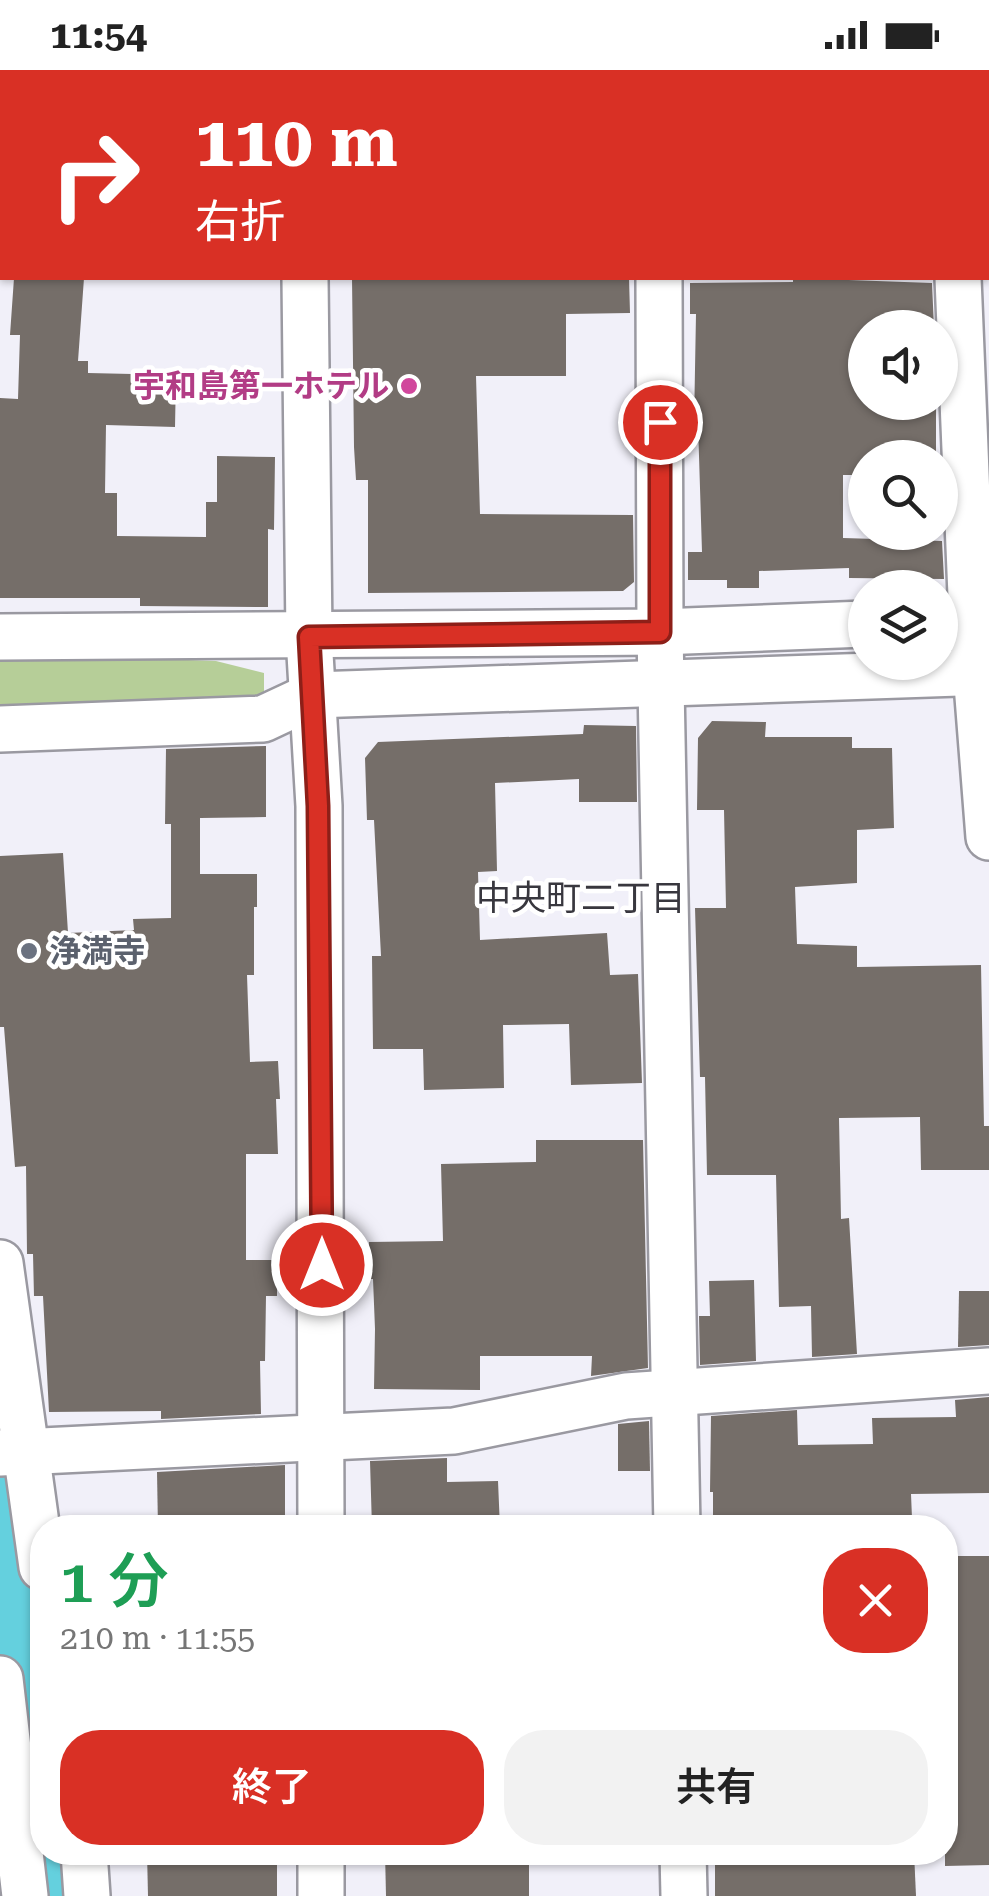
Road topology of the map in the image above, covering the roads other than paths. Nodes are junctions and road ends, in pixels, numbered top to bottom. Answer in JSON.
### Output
{"nodes":[{"id":1,"x":305,"y":280,"type":"edge"},
{"id":2,"x":659,"y":280,"type":"edge"},
{"id":3,"x":958,"y":280,"type":"edge"},
{"id":4,"x":967,"y":621,"type":"edge"},
{"id":5,"x":848,"y":625,"type":"edge"},
{"id":6,"x":660,"y":632,"type":"junction"},
{"id":7,"x":309,"y":637,"type":"junction"},
{"id":8,"x":0,"y":638,"type":"edge"},
{"id":9,"x":982,"y":672,"type":"edge"},
{"id":10,"x":663,"y":683,"type":"junction"},
{"id":11,"x":314,"y":696,"type":"junction"},
{"id":12,"x":0,"y":730,"type":"edge"},
{"id":13,"x":989,"y":837,"type":"edge"},
{"id":14,"x":0,"y":1264,"type":"edge"},
{"id":15,"x":989,"y":1371,"type":"edge"},
{"id":16,"x":674,"y":1395,"type":"junction"},
{"id":17,"x":321,"y":1440,"type":"junction"},
{"id":18,"x":13,"y":1452,"type":"edge"},
{"id":19,"x":321,"y":1515,"type":"edge"},
{"id":20,"x":677,"y":1515,"type":"edge"},
{"id":21,"x":30,"y":1519,"type":"edge"},
{"id":22,"x":0,"y":1679,"type":"edge"},
{"id":23,"x":85,"y":1865,"type":"edge"},
{"id":24,"x":321,"y":1865,"type":"edge"},
{"id":25,"x":683,"y":1865,"type":"edge"},
{"id":26,"x":25,"y":1896,"type":"edge"},
{"id":27,"x":86,"y":1896,"type":"edge"},
{"id":28,"x":321,"y":1896,"type":"edge"},
{"id":29,"x":684,"y":1896,"type":"edge"}],
"edges":[{"from":1,"to":7,"type":"street"},
{"from":2,"to":6,"type":"street"},
{"from":3,"to":4,"type":"street"},
{"from":4,"to":9,"type":"street"},
{"from":5,"to":6,"type":"street"},
{"from":6,"to":7,"type":"street"},
{"from":6,"to":10,"type":"street"},
{"from":7,"to":8,"type":"street"},
{"from":7,"to":11,"type":"street"},
{"from":9,"to":10,"type":"street"},
{"from":9,"to":13,"type":"street"},
{"from":10,"to":11,"type":"street"},
{"from":10,"to":16,"type":"street"},
{"from":11,"to":12,"type":"street"},
{"from":11,"to":17,"type":"street"},
{"from":14,"to":18,"type":"street"},
{"from":15,"to":16,"type":"street"},
{"from":16,"to":17,"type":"street"},
{"from":16,"to":20,"type":"street"},
{"from":17,"to":18,"type":"street"},
{"from":17,"to":19,"type":"street"},
{"from":18,"to":21,"type":"street"},
{"from":22,"to":26,"type":"street"},
{"from":23,"to":27,"type":"street"},
{"from":24,"to":28,"type":"street"},
{"from":25,"to":29,"type":"street"}]}
